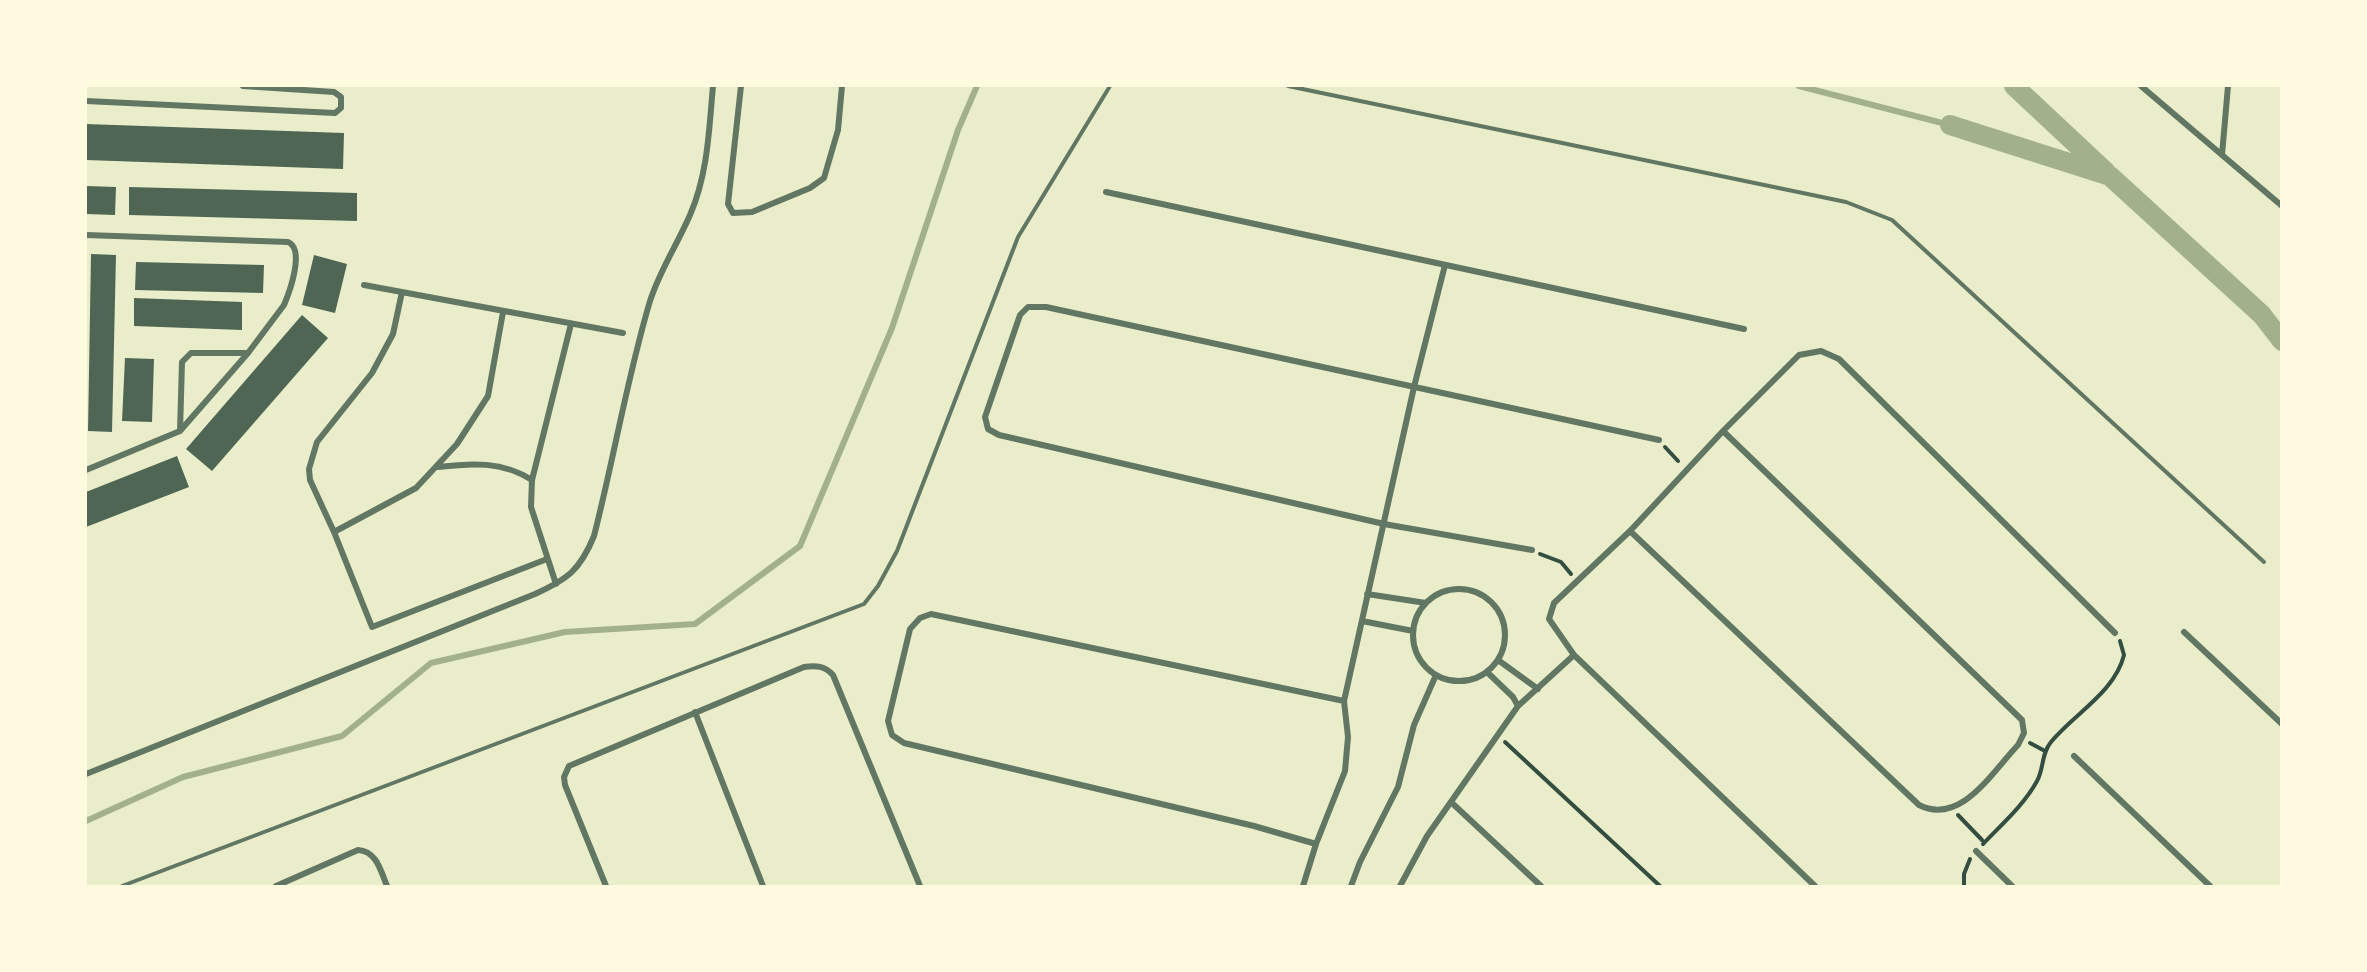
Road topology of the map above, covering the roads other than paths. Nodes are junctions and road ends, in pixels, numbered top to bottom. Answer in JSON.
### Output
{"nodes":[{"id":1,"x":243,"y":86,"type":"edge"},
{"id":2,"x":713,"y":86,"type":"edge"},
{"id":3,"x":741,"y":86,"type":"edge"},
{"id":4,"x":842,"y":86,"type":"edge"},
{"id":5,"x":1110,"y":86,"type":"edge"},
{"id":6,"x":1288,"y":86,"type":"edge"},
{"id":7,"x":2141,"y":86,"type":"edge"},
{"id":8,"x":2228,"y":86,"type":"edge"},
{"id":9,"x":279,"y":87,"type":"edge"},
{"id":10,"x":86,"y":101,"type":"edge"},
{"id":11,"x":2222,"y":155,"type":"junction"},
{"id":12,"x":1106,"y":192,"type":"dead end"},
{"id":13,"x":2282,"y":206,"type":"edge"},
{"id":14,"x":86,"y":235,"type":"edge"},
{"id":15,"x":1445,"y":265,"type":"junction"},
{"id":16,"x":364,"y":285,"type":"dead end"},
{"id":17,"x":402,"y":292,"type":"junction"},
{"id":18,"x":503,"y":312,"type":"junction"},
{"id":19,"x":571,"y":324,"type":"junction"},
{"id":20,"x":1744,"y":329,"type":"dead end"},
{"id":21,"x":624,"y":333,"type":"dead end"},
{"id":22,"x":248,"y":353,"type":"junction"},
{"id":23,"x":1414,"y":387,"type":"junction"},
{"id":24,"x":180,"y":431,"type":"junction"},
{"id":25,"x":1723,"y":431,"type":"junction"},
{"id":26,"x":1659,"y":440,"type":"road end"},
{"id":27,"x":438,"y":466,"type":"junction"},
{"id":28,"x":86,"y":470,"type":"edge"},
{"id":29,"x":532,"y":480,"type":"junction"},
{"id":30,"x":1384,"y":524,"type":"junction"},
{"id":31,"x":1630,"y":531,"type":"junction"},
{"id":32,"x":334,"y":532,"type":"junction"},
{"id":33,"x":1532,"y":550,"type":"road end"},
{"id":34,"x":547,"y":559,"type":"junction"},
{"id":35,"x":2264,"y":562,"type":"dead end"},
{"id":36,"x":556,"y":584,"type":"junction"},
{"id":37,"x":1367,"y":594,"type":"junction"},
{"id":38,"x":1426,"y":603,"type":"junction"},
{"id":39,"x":1362,"y":621,"type":"junction"},
{"id":40,"x":1413,"y":631,"type":"junction"},
{"id":41,"x":2184,"y":632,"type":"dead end"},
{"id":42,"x":2115,"y":633,"type":"road end"},
{"id":43,"x":1574,"y":655,"type":"junction"},
{"id":44,"x":1498,"y":660,"type":"junction"},
{"id":45,"x":1486,"y":672,"type":"junction"},
{"id":46,"x":1436,"y":675,"type":"junction"},
{"id":47,"x":1538,"y":689,"type":"junction"},
{"id":48,"x":1344,"y":701,"type":"junction"},
{"id":49,"x":1518,"y":706,"type":"junction"},
{"id":50,"x":695,"y":712,"type":"junction"},
{"id":51,"x":2282,"y":724,"type":"edge"},
{"id":52,"x":2074,"y":756,"type":"dead end"},
{"id":53,"x":86,"y":774,"type":"edge"},
{"id":54,"x":1452,"y":803,"type":"junction"},
{"id":55,"x":1316,"y":844,"type":"junction"},
{"id":56,"x":1976,"y":851,"type":"road end"},
{"id":57,"x":122,"y":886,"type":"edge"},
{"id":58,"x":276,"y":886,"type":"edge"},
{"id":59,"x":387,"y":886,"type":"edge"},
{"id":60,"x":606,"y":886,"type":"edge"},
{"id":61,"x":763,"y":886,"type":"edge"},
{"id":62,"x":920,"y":886,"type":"edge"},
{"id":63,"x":1304,"y":886,"type":"edge"},
{"id":64,"x":1351,"y":886,"type":"edge"},
{"id":65,"x":1400,"y":886,"type":"edge"},
{"id":66,"x":1541,"y":886,"type":"edge"},
{"id":67,"x":1815,"y":886,"type":"edge"},
{"id":68,"x":2012,"y":886,"type":"edge"},
{"id":69,"x":2210,"y":886,"type":"edge"}],
"edges":[{"from":1,"to":9,"type":"street"},
{"from":2,"to":36,"type":"street"},
{"from":3,"to":4,"type":"street"},
{"from":5,"to":57,"type":"lane"},
{"from":6,"to":35,"type":"lane"},
{"from":7,"to":11,"type":"street"},
{"from":8,"to":11,"type":"street"},
{"from":9,"to":10,"type":"street"},
{"from":11,"to":13,"type":"street"},
{"from":12,"to":15,"type":"street"},
{"from":14,"to":22,"type":"street"},
{"from":15,"to":20,"type":"street"},
{"from":15,"to":23,"type":"street"},
{"from":16,"to":17,"type":"street"},
{"from":17,"to":18,"type":"street"},
{"from":17,"to":32,"type":"street"},
{"from":18,"to":19,"type":"street"},
{"from":18,"to":27,"type":"street"},
{"from":19,"to":21,"type":"street"},
{"from":19,"to":29,"type":"street"},
{"from":22,"to":24,"type":"street"},
{"from":22,"to":24,"type":"street"},
{"from":23,"to":26,"type":"street"},
{"from":23,"to":30,"type":"street"},
{"from":23,"to":30,"type":"street"},
{"from":24,"to":28,"type":"street"},
{"from":25,"to":31,"type":"street"},
{"from":25,"to":31,"type":"street"},
{"from":25,"to":42,"type":"street"},
{"from":27,"to":29,"type":"street"},
{"from":27,"to":32,"type":"street"},
{"from":29,"to":34,"type":"street"},
{"from":30,"to":33,"type":"street"},
{"from":30,"to":37,"type":"street"},
{"from":31,"to":43,"type":"street"},
{"from":32,"to":34,"type":"street"},
{"from":34,"to":36,"type":"street"},
{"from":36,"to":53,"type":"street"},
{"from":37,"to":38,"type":"street"},
{"from":37,"to":39,"type":"street"},
{"from":38,"to":40,"type":"street"},
{"from":38,"to":44,"type":"street"},
{"from":39,"to":40,"type":"street"},
{"from":39,"to":48,"type":"street"},
{"from":40,"to":46,"type":"street"},
{"from":41,"to":51,"type":"street"},
{"from":43,"to":47,"type":"street"},
{"from":43,"to":67,"type":"street"},
{"from":44,"to":45,"type":"street"},
{"from":44,"to":47,"type":"street"},
{"from":45,"to":46,"type":"street"},
{"from":45,"to":49,"type":"street"},
{"from":46,"to":64,"type":"street"},
{"from":47,"to":49,"type":"street"},
{"from":48,"to":55,"type":"street"},
{"from":48,"to":55,"type":"street"},
{"from":49,"to":54,"type":"street"},
{"from":50,"to":60,"type":"street"},
{"from":50,"to":61,"type":"street"},
{"from":50,"to":62,"type":"street"},
{"from":52,"to":69,"type":"street"},
{"from":54,"to":65,"type":"street"},
{"from":54,"to":66,"type":"street"},
{"from":55,"to":63,"type":"street"},
{"from":56,"to":68,"type":"street"},
{"from":58,"to":59,"type":"street"}]}
